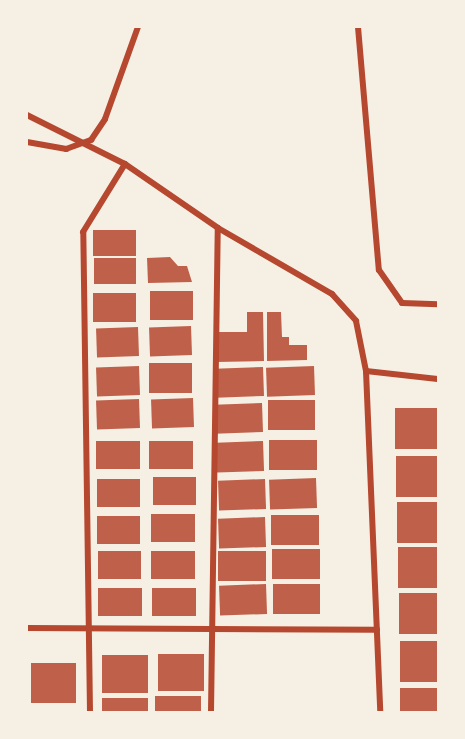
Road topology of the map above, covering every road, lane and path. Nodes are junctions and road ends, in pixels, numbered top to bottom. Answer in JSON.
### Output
{"nodes":[{"id":1,"x":138,"y":27,"type":"edge"},
{"id":2,"x":358,"y":27,"type":"edge"},
{"id":3,"x":27,"y":115,"type":"edge"},
{"id":4,"x":27,"y":142,"type":"edge"},
{"id":5,"x":80,"y":143,"type":"junction"},
{"id":6,"x":125,"y":164,"type":"junction"},
{"id":7,"x":218,"y":228,"type":"junction"},
{"id":8,"x":438,"y":304,"type":"edge"},
{"id":9,"x":366,"y":371,"type":"junction"},
{"id":10,"x":438,"y":379,"type":"edge"},
{"id":11,"x":27,"y":628,"type":"edge"},
{"id":12,"x":89,"y":628,"type":"junction"},
{"id":13,"x":377,"y":630,"type":"junction"},
{"id":14,"x":210,"y":631,"type":"junction"},
{"id":15,"x":90,"y":712,"type":"edge"},
{"id":16,"x":212,"y":712,"type":"edge"},
{"id":17,"x":380,"y":712,"type":"edge"}],
"edges":[{"from":1,"to":5,"type":"street"},
{"from":2,"to":8,"type":"street"},
{"from":3,"to":5,"type":"street"},
{"from":4,"to":5,"type":"street"},
{"from":5,"to":6,"type":"street"},
{"from":6,"to":7,"type":"street"},
{"from":6,"to":12,"type":"street"},
{"from":7,"to":9,"type":"street"},
{"from":7,"to":14,"type":"street"},
{"from":9,"to":10,"type":"street"},
{"from":9,"to":13,"type":"street"},
{"from":11,"to":12,"type":"street"},
{"from":12,"to":14,"type":"street"},
{"from":12,"to":15,"type":"street"},
{"from":13,"to":14,"type":"street"},
{"from":13,"to":17,"type":"street"},
{"from":14,"to":16,"type":"street"}]}
